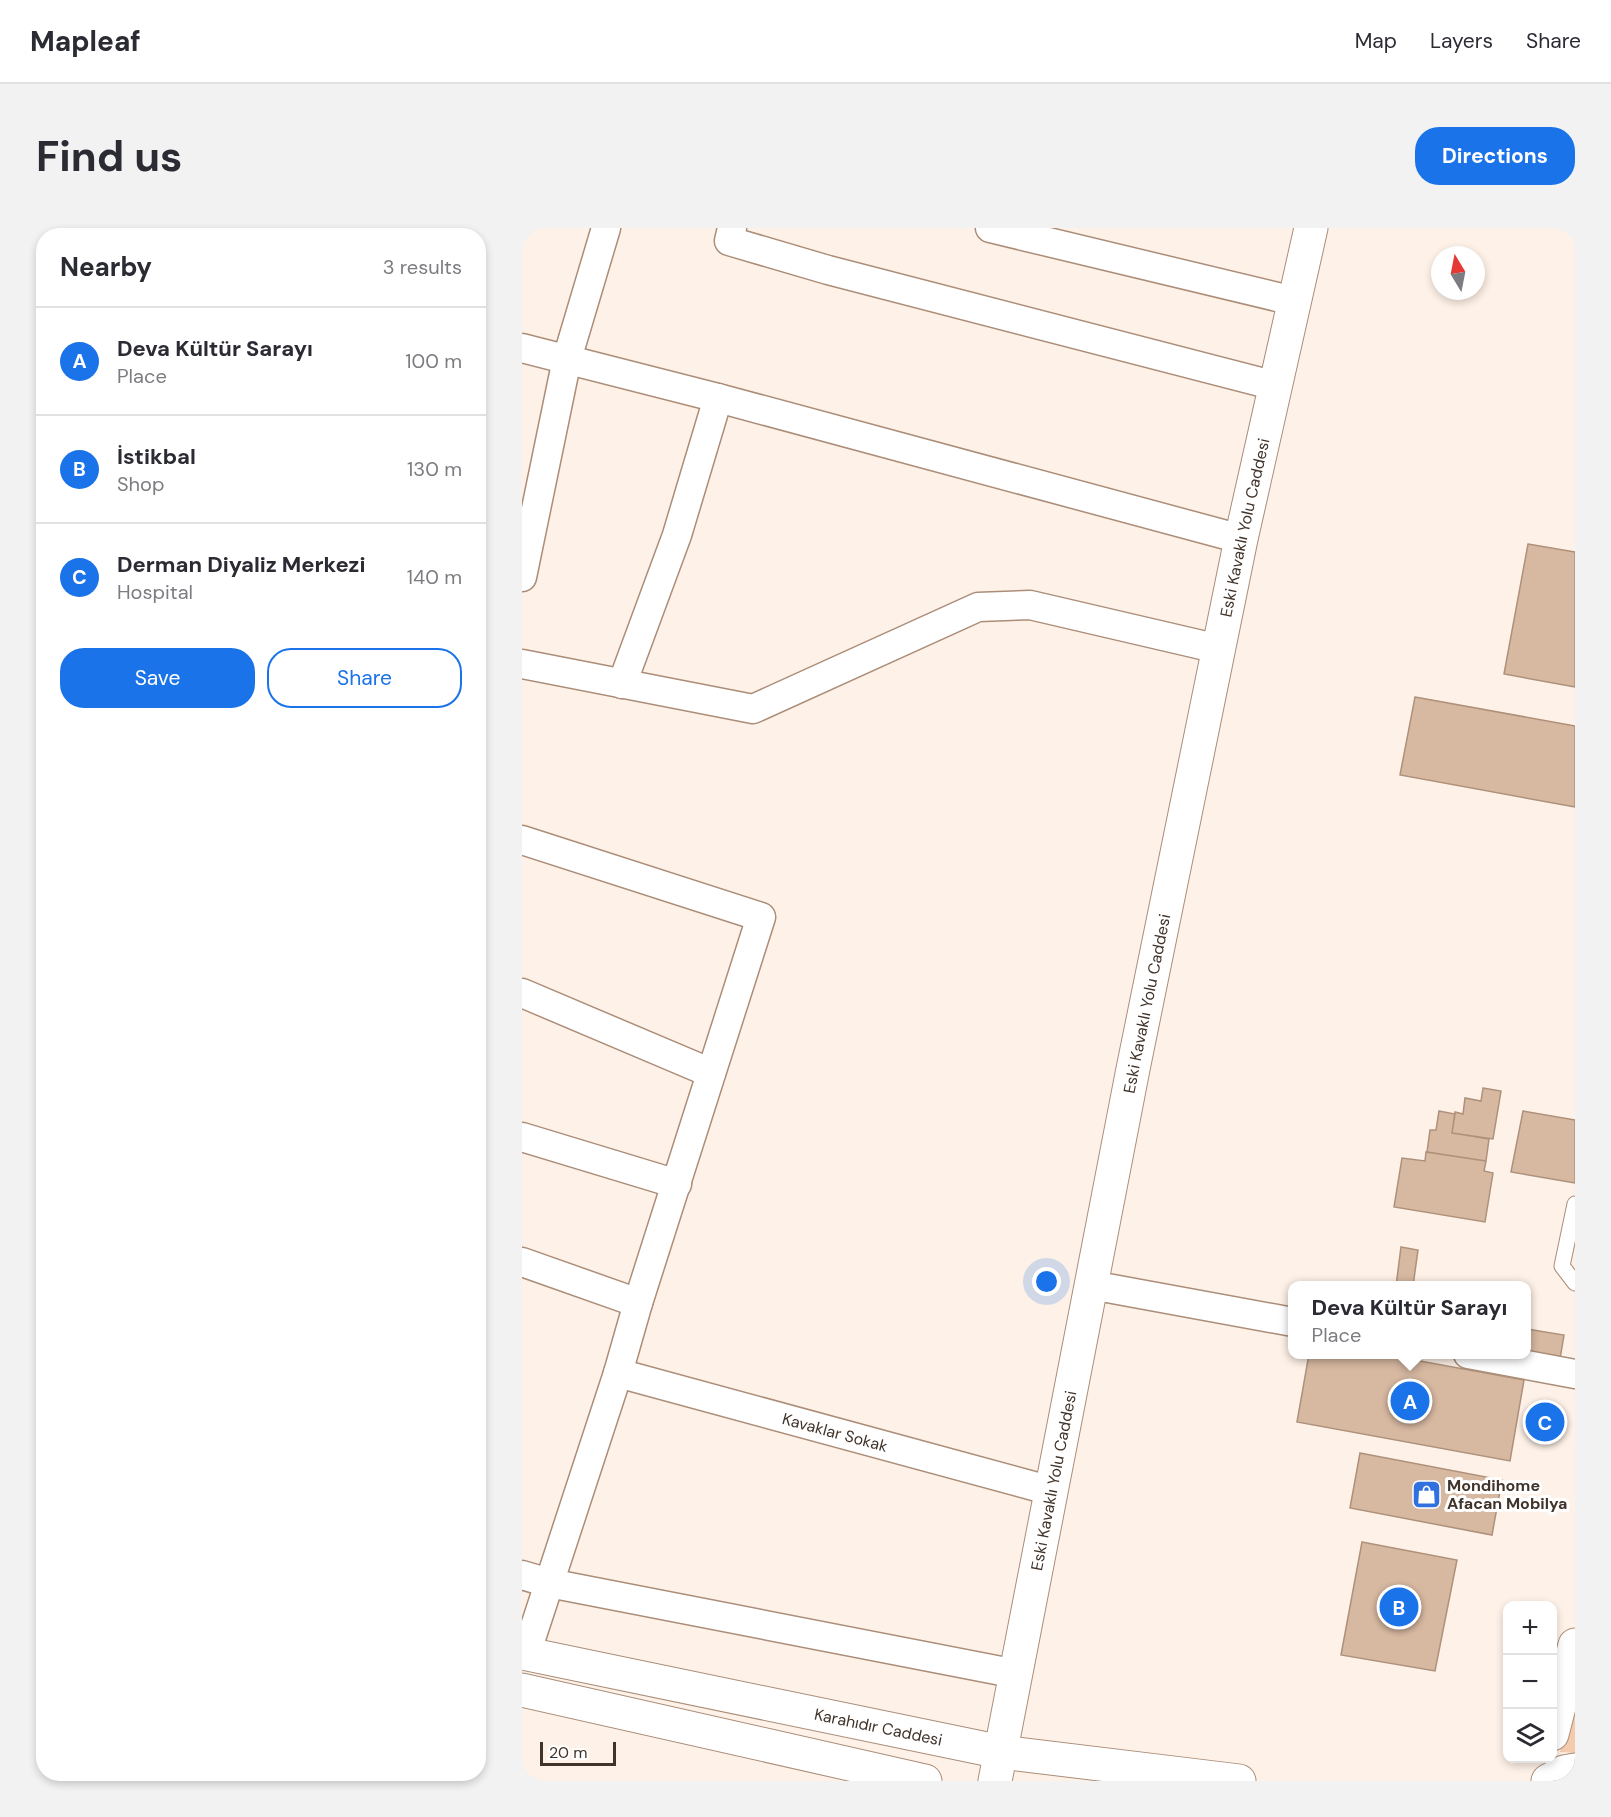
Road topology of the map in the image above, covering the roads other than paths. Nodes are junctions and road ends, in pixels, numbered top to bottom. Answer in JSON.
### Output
{"nodes":[{"id":1,"x":606,"y":228,"type":"edge"},
{"id":2,"x":732,"y":228,"type":"edge"},
{"id":3,"x":990,"y":228,"type":"edge"},
{"id":4,"x":1311,"y":228,"type":"edge"},
{"id":5,"x":1053,"y":235,"type":"edge"},
{"id":6,"x":1294,"y":301,"type":"junction"},
{"id":7,"x":522,"y":348,"type":"edge"},
{"id":8,"x":567,"y":359,"type":"junction"},
{"id":9,"x":1276,"y":386,"type":"junction"},
{"id":10,"x":718,"y":398,"type":"junction"},
{"id":11,"x":1241,"y":539,"type":"junction"},
{"id":12,"x":522,"y":577,"type":"edge"},
{"id":13,"x":1219,"y":649,"type":"junction"},
{"id":14,"x":522,"y":664,"type":"edge"},
{"id":15,"x":622,"y":684,"type":"junction"},
{"id":16,"x":522,"y":840,"type":"edge"},
{"id":17,"x":522,"y":993,"type":"edge"},
{"id":18,"x":711,"y":1073,"type":"junction"},
{"id":19,"x":522,"y":1137,"type":"edge"},
{"id":20,"x":677,"y":1184,"type":"junction"},
{"id":21,"x":1575,"y":1204,"type":"edge"},
{"id":22,"x":522,"y":1262,"type":"edge"},
{"id":23,"x":1575,"y":1283,"type":"edge"},
{"id":24,"x":1091,"y":1285,"type":"junction"},
{"id":25,"x":638,"y":1303,"type":"junction"},
{"id":26,"x":1288,"y":1321,"type":"edge"},
{"id":27,"x":1495,"y":1359,"type":"edge"},
{"id":28,"x":618,"y":1374,"type":"junction"},
{"id":29,"x":1575,"y":1374,"type":"edge"},
{"id":30,"x":1052,"y":1491,"type":"junction"},
{"id":31,"x":522,"y":1575,"type":"edge"},
{"id":32,"x":549,"y":1583,"type":"junction"},
{"id":33,"x":1575,"y":1645,"type":"edge"},
{"id":34,"x":524,"y":1654,"type":"edge"},
{"id":35,"x":1017,"y":1674,"type":"junction"},
{"id":36,"x":522,"y":1690,"type":"edge"},
{"id":37,"x":1557,"y":1715,"type":"edge"},
{"id":38,"x":1545,"y":1763,"type":"edge"},
{"id":39,"x":998,"y":1767,"type":"edge"},
{"id":40,"x":1575,"y":1770,"type":"edge"},
{"id":41,"x":925,"y":1781,"type":"edge"},
{"id":42,"x":1239,"y":1781,"type":"edge"},
{"id":43,"x":1541,"y":1781,"type":"edge"},
{"id":44,"x":1548,"y":1781,"type":"edge"}],
"edges":[{"from":1,"to":8,"type":"street"},
{"from":2,"to":9,"type":"street"},
{"from":3,"to":5,"type":"street"},
{"from":4,"to":6,"type":"main road","name":"Eski Kavaklı Yolu Caddesi"},
{"from":5,"to":6,"type":"street"},
{"from":6,"to":9,"type":"main road","name":"Eski Kavaklı Yolu Caddesi"},
{"from":7,"to":8,"type":"street"},
{"from":8,"to":10,"type":"street"},
{"from":8,"to":12,"type":"street"},
{"from":9,"to":11,"type":"main road","name":"Eski Kavaklı Yolu Caddesi"},
{"from":10,"to":11,"type":"street"},
{"from":10,"to":15,"type":"street"},
{"from":11,"to":13,"type":"main road","name":"Eski Kavaklı Yolu Caddesi"},
{"from":13,"to":15,"type":"street"},
{"from":13,"to":24,"type":"main road","name":"Eski Kavaklı Yolu Caddesi"},
{"from":14,"to":15,"type":"street"},
{"from":16,"to":18,"type":"street"},
{"from":17,"to":18,"type":"street"},
{"from":18,"to":20,"type":"street"},
{"from":19,"to":20,"type":"street"},
{"from":20,"to":25,"type":"street"},
{"from":21,"to":23,"type":"lane"},
{"from":22,"to":25,"type":"street"},
{"from":24,"to":26,"type":"street"},
{"from":24,"to":30,"type":"main road","name":"Eski Kavaklı Yolu Caddesi"},
{"from":25,"to":28,"type":"street"},
{"from":27,"to":29,"type":"street"},
{"from":28,"to":30,"type":"street","name":"Kavaklar Sokak"},
{"from":28,"to":32,"type":"street"},
{"from":30,"to":35,"type":"main road","name":"Eski Kavaklı Yolu Caddesi"},
{"from":31,"to":32,"type":"street"},
{"from":32,"to":34,"type":"street"},
{"from":32,"to":35,"type":"street"},
{"from":33,"to":37,"type":"main road"},
{"from":34,"to":39,"type":"main road","name":"Karahıdır Caddesi"},
{"from":35,"to":39,"type":"main road","name":"Eski Kavaklı Yolu Caddesi"},
{"from":36,"to":41,"type":"main road"},
{"from":38,"to":43,"type":"main road"},
{"from":39,"to":42,"type":"main road","name":"Karahıdır Caddesi"},
{"from":40,"to":44,"type":"main road"}]}
